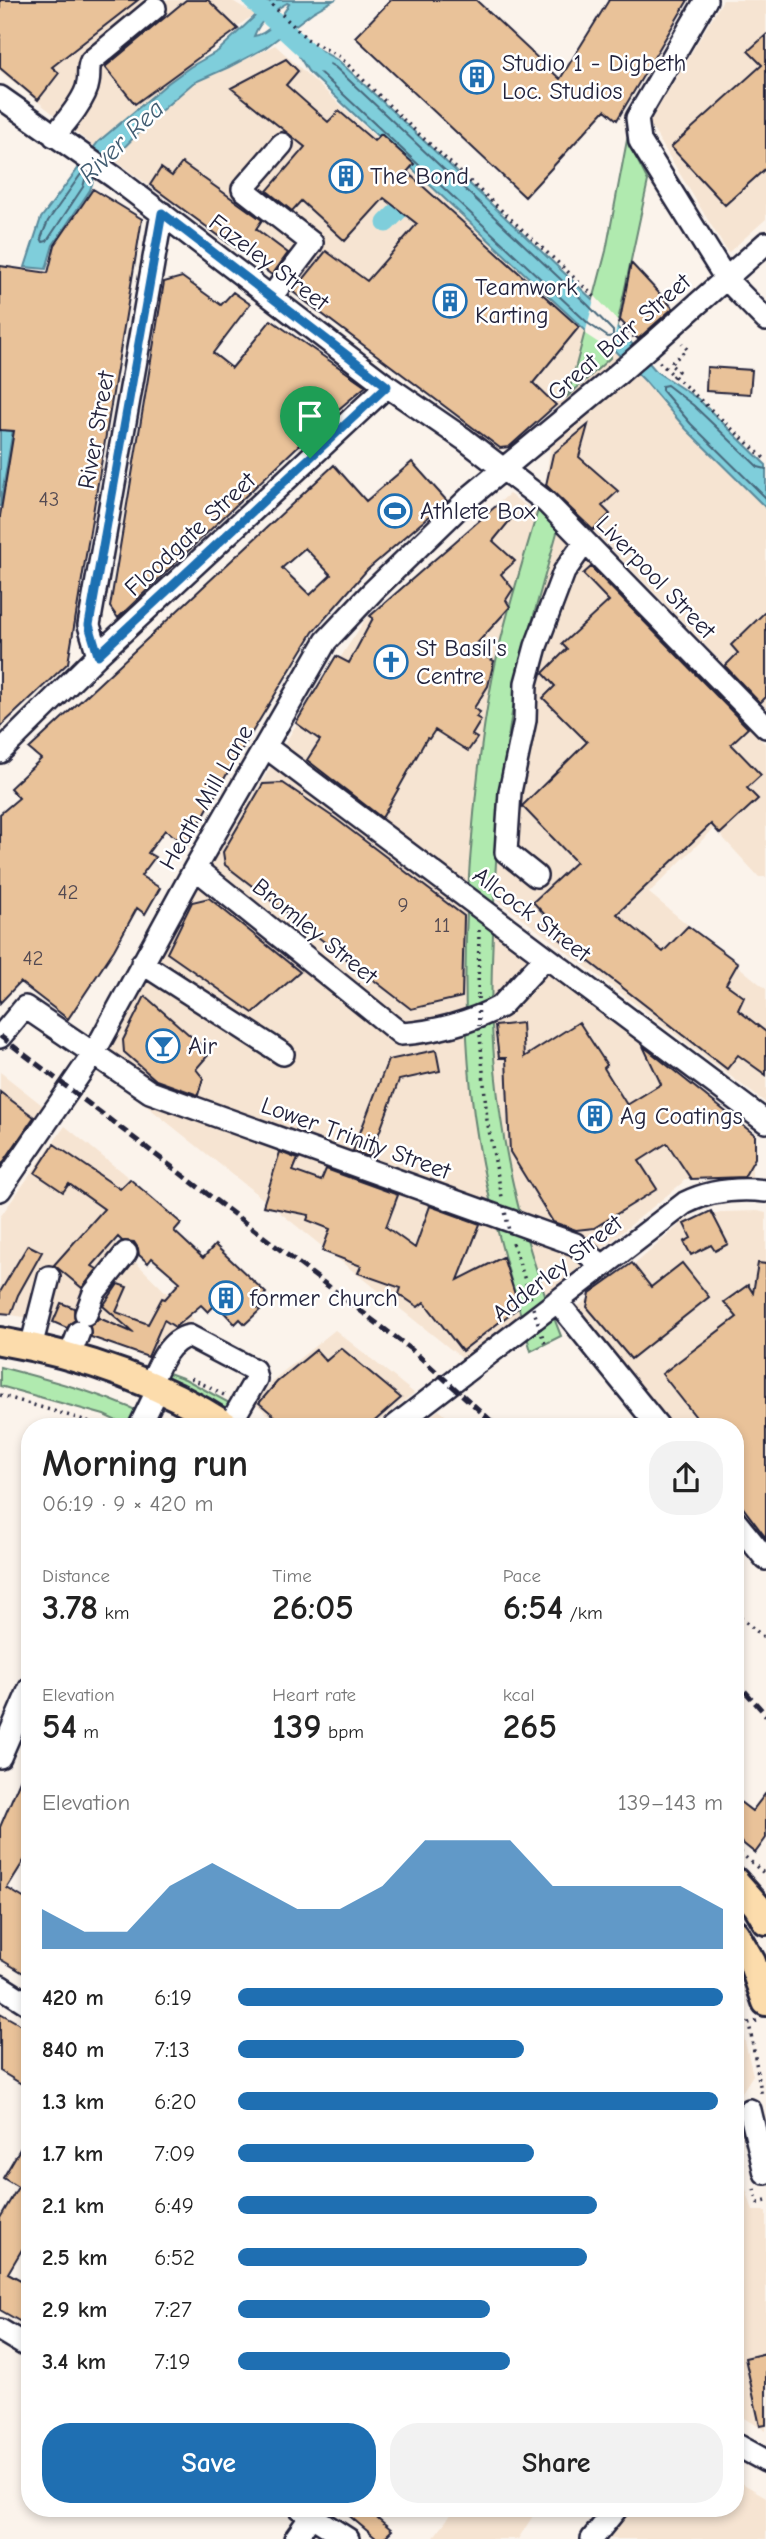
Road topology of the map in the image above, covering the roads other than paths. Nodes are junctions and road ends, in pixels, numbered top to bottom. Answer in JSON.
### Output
{"nodes":[{"id":1,"x":706,"y":0,"type":"edge"},
{"id":2,"x":155,"y":8,"type":"dead end"},
{"id":3,"x":0,"y":97,"type":"edge"},
{"id":4,"x":62,"y":141,"type":"junction"},
{"id":5,"x":282,"y":144,"type":"dead end"},
{"id":6,"x":162,"y":213,"type":"junction"},
{"id":7,"x":766,"y":243,"type":"edge"},
{"id":8,"x":726,"y":279,"type":"junction"},
{"id":9,"x":271,"y":297,"type":"junction"},
{"id":10,"x":766,"y":320,"type":"edge"},
{"id":11,"x":387,"y":386,"type":"junction"},
{"id":12,"x":505,"y":469,"type":"junction"},
{"id":13,"x":585,"y":542,"type":"junction"},
{"id":14,"x":98,"y":655,"type":"junction"},
{"id":15,"x":766,"y":727,"type":"edge"},
{"id":16,"x":266,"y":747,"type":"junction"},
{"id":17,"x":0,"y":752,"type":"edge"},
{"id":18,"x":195,"y":868,"type":"junction"},
{"id":19,"x":536,"y":876,"type":"dead end"},
{"id":20,"x":546,"y":957,"type":"junction"},
{"id":21,"x":142,"y":963,"type":"junction"},
{"id":22,"x":0,"y":1037,"type":"edge"},
{"id":23,"x":94,"y":1053,"type":"junction"},
{"id":24,"x":283,"y":1054,"type":"dead end"},
{"id":25,"x":766,"y":1122,"type":"edge"},
{"id":26,"x":0,"y":1190,"type":"edge"},
{"id":27,"x":766,"y":1191,"type":"edge"},
{"id":28,"x":126,"y":1253,"type":"dead end"},
{"id":29,"x":603,"y":1266,"type":"junction"},
{"id":30,"x":49,"y":1277,"type":"dead end"},
{"id":31,"x":557,"y":1301,"type":"junction"},
{"id":32,"x":78,"y":1334,"type":"junction"},
{"id":33,"x":0,"y":1342,"type":"edge"},
{"id":34,"x":31,"y":1347,"type":"junction"},
{"id":35,"x":154,"y":1387,"type":"junction"},
{"id":36,"x":142,"y":1418,"type":"edge"},
{"id":37,"x":215,"y":1418,"type":"edge"},
{"id":38,"x":233,"y":1418,"type":"edge"},
{"id":39,"x":405,"y":1418,"type":"edge"},
{"id":40,"x":652,"y":1418,"type":"edge"},
{"id":41,"x":744,"y":1532,"type":"edge"},
{"id":42,"x":766,"y":1559,"type":"edge"},
{"id":43,"x":21,"y":1701,"type":"edge"},
{"id":44,"x":7,"y":1720,"type":"edge"},
{"id":45,"x":0,"y":1757,"type":"edge"},
{"id":46,"x":744,"y":1877,"type":"edge"},
{"id":47,"x":744,"y":1891,"type":"edge"},
{"id":48,"x":766,"y":1893,"type":"edge"},
{"id":49,"x":766,"y":1921,"type":"edge"},
{"id":50,"x":744,"y":1948,"type":"edge"},
{"id":51,"x":0,"y":1986,"type":"edge"},
{"id":52,"x":765,"y":1994,"type":"edge"},
{"id":53,"x":21,"y":1999,"type":"edge"},
{"id":54,"x":749,"y":2118,"type":"edge"},
{"id":55,"x":765,"y":2173,"type":"edge"},
{"id":56,"x":0,"y":2330,"type":"edge"},
{"id":57,"x":21,"y":2340,"type":"edge"},
{"id":58,"x":306,"y":2517,"type":"edge"},
{"id":59,"x":318,"y":2517,"type":"edge"},
{"id":60,"x":610,"y":2517,"type":"edge"},
{"id":61,"x":295,"y":2539,"type":"edge"},
{"id":62,"x":348,"y":2539,"type":"edge"},
{"id":63,"x":592,"y":2539,"type":"edge"}],
"edges":[{"from":1,"to":8,"type":"street"},
{"from":2,"to":4,"type":"street"},
{"from":3,"to":4,"type":"street","name":"Fazeley Street"},
{"from":4,"to":6,"type":"street","name":"Fazeley Street"},
{"from":5,"to":9,"type":"street"},
{"from":6,"to":9,"type":"street","name":"Fazeley Street"},
{"from":6,"to":14,"type":"street","name":"River Street"},
{"from":7,"to":8,"type":"street","name":"Great Barr Street"},
{"from":8,"to":10,"type":"street"},
{"from":8,"to":12,"type":"street","name":"Great Barr Street","bridge":true},
{"from":9,"to":11,"type":"street","name":"Fazeley Street"},
{"from":11,"to":12,"type":"street","name":"Fazeley Street"},
{"from":11,"to":14,"type":"street","name":"Floodgate Street"},
{"from":12,"to":13,"type":"street","name":"Liverpool Street"},
{"from":12,"to":16,"type":"street","name":"Heath Mill Lane"},
{"from":13,"to":15,"type":"street","name":"Liverpool Street"},
{"from":13,"to":19,"type":"street"},
{"from":14,"to":17,"type":"street","name":"Floodgate Street"},
{"from":16,"to":18,"type":"street","name":"Heath Mill Lane"},
{"from":16,"to":20,"type":"street","name":"Allcock Street"},
{"from":18,"to":20,"type":"street","name":"Bromley Street"},
{"from":18,"to":21,"type":"street","name":"Heath Mill Lane"},
{"from":20,"to":25,"type":"street","name":"Allcock Street"},
{"from":21,"to":23,"type":"street","name":"Heath Mill Lane"},
{"from":21,"to":24,"type":"street"},
{"from":22,"to":23,"type":"street","name":"Lower Trinity Street"},
{"from":23,"to":26,"type":"street","name":"Heath Mill Lane"},
{"from":23,"to":29,"type":"street","name":"Lower Trinity Street"},
{"from":27,"to":29,"type":"street","name":"Adderley Street"},
{"from":28,"to":32,"type":"street"},
{"from":29,"to":31,"type":"street","name":"Adderley Street"},
{"from":30,"to":34,"type":"street"},
{"from":31,"to":39,"type":"street","name":"Adderley Street"},
{"from":31,"to":40,"type":"street"},
{"from":32,"to":34,"type":"main road"},
{"from":32,"to":35,"type":"main road"},
{"from":33,"to":34,"type":"main road"},
{"from":35,"to":36,"type":"street"},
{"from":35,"to":37,"type":"main road"},
{"from":35,"to":38,"type":"street"},
{"from":41,"to":42,"type":"street"},
{"from":43,"to":44,"type":"street"},
{"from":44,"to":45,"type":"street"},
{"from":46,"to":48,"type":"main road"},
{"from":47,"to":49,"type":"main road"},
{"from":50,"to":52,"type":"main road"},
{"from":51,"to":53,"type":"street"},
{"from":54,"to":55,"type":"street"},
{"from":56,"to":57,"type":"street"},
{"from":58,"to":61,"type":"street"},
{"from":59,"to":62,"type":"street"},
{"from":60,"to":63,"type":"street"}]}
